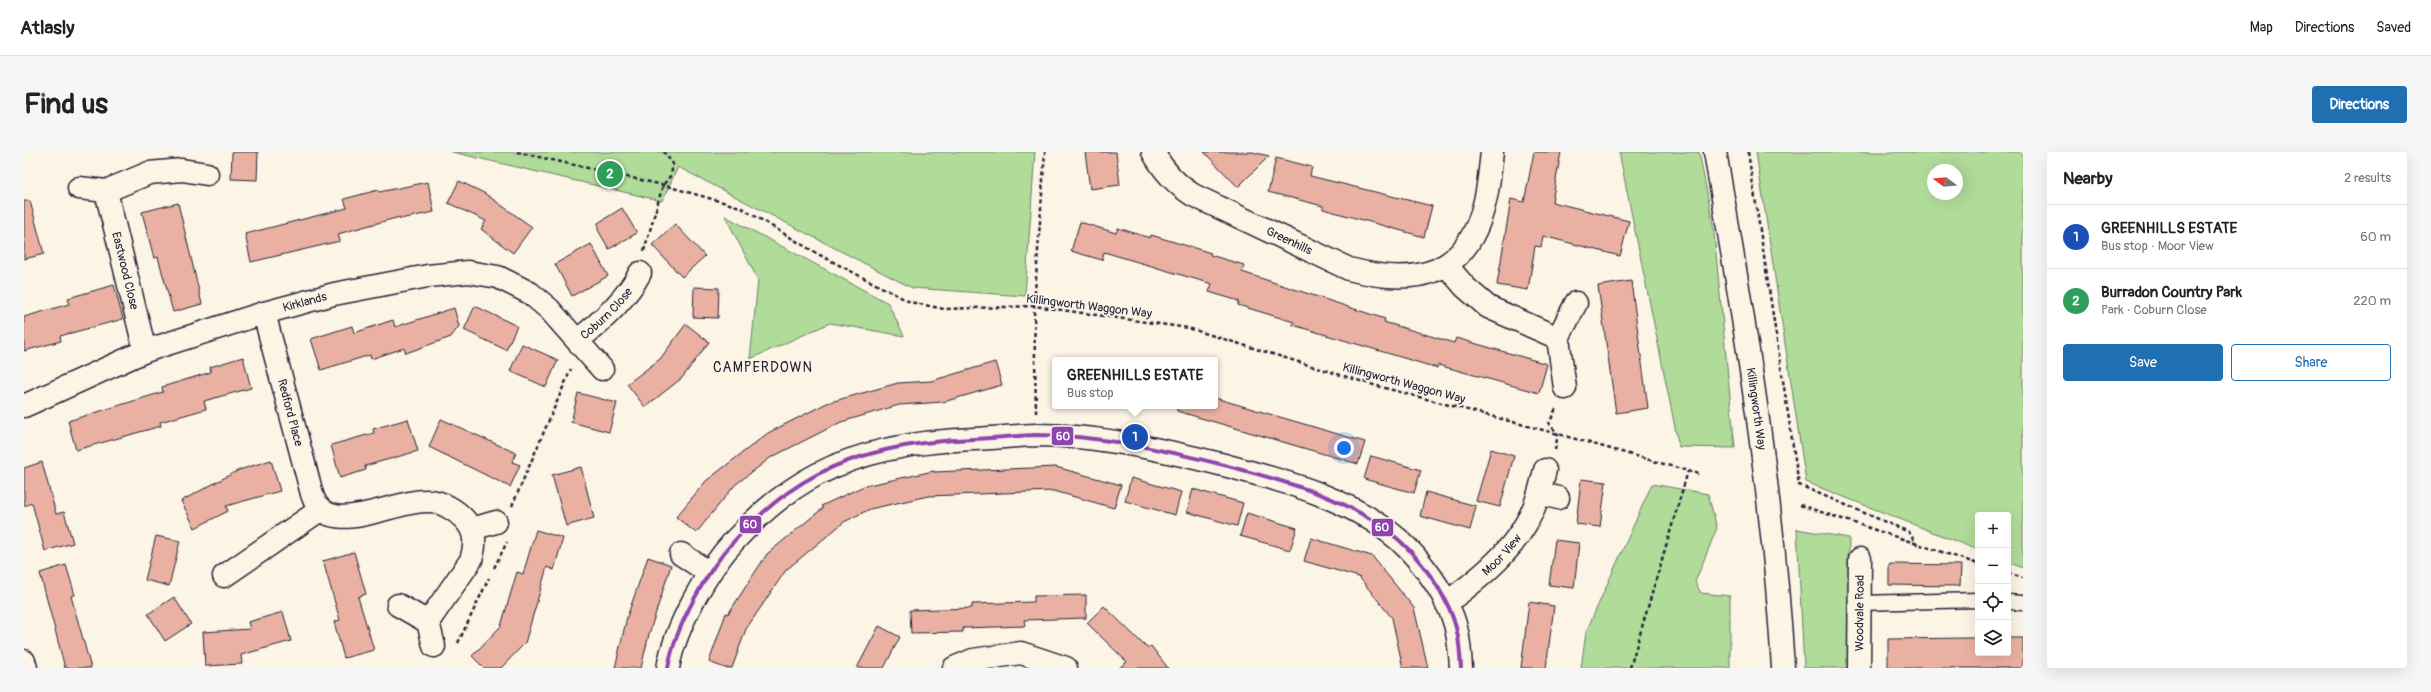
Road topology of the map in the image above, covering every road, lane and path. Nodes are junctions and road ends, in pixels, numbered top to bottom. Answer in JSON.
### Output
{"nodes":[{"id":1,"x":517,"y":152,"type":"edge"},
{"id":2,"x":664,"y":152,"type":"edge"},
{"id":3,"x":1045,"y":152,"type":"edge"},
{"id":4,"x":1153,"y":152,"type":"edge"},
{"id":5,"x":1492,"y":152,"type":"edge"},
{"id":6,"x":1714,"y":152,"type":"edge"},
{"id":7,"x":1748,"y":152,"type":"edge"},
{"id":8,"x":207,"y":174,"type":"dead end"},
{"id":9,"x":663,"y":185,"type":"junction"},
{"id":10,"x":79,"y":188,"type":"dead end"},
{"id":11,"x":106,"y":191,"type":"junction"},
{"id":12,"x":1447,"y":266,"type":"junction"},
{"id":13,"x":640,"y":273,"type":"joint"},
{"id":14,"x":1576,"y":303,"type":"dead end"},
{"id":15,"x":1034,"y":306,"type":"junction"},
{"id":16,"x":264,"y":313,"type":"junction"},
{"id":17,"x":1558,"y":338,"type":"junction"},
{"id":18,"x":578,"y":340,"type":"junction"},
{"id":19,"x":145,"y":351,"type":"junction"},
{"id":20,"x":602,"y":369,"type":"dead end"},
{"id":21,"x":1565,"y":388,"type":"joint"},
{"id":22,"x":24,"y":406,"type":"edge"},
{"id":23,"x":1558,"y":434,"type":"junction"},
{"id":24,"x":1036,"y":435,"type":"junction"},
{"id":25,"x":1549,"y":462,"type":"joint"},
{"id":26,"x":1688,"y":471,"type":"junction"},
{"id":27,"x":1699,"y":474,"type":"dead end"},
{"id":28,"x":1800,"y":505,"type":"dead end"},
{"id":29,"x":320,"y":510,"type":"junction"},
{"id":30,"x":505,"y":523,"type":"junction"},
{"id":31,"x":472,"y":529,"type":"junction"},
{"id":32,"x":1917,"y":545,"type":"junction"},
{"id":33,"x":681,"y":554,"type":"dead end"},
{"id":34,"x":1860,"y":559,"type":"dead end"},
{"id":35,"x":1975,"y":563,"type":"edge"},
{"id":36,"x":708,"y":572,"type":"junction"},
{"id":37,"x":2011,"y":574,"type":"edge"},
{"id":38,"x":224,"y":576,"type":"dead end"},
{"id":39,"x":2023,"y":578,"type":"edge"},
{"id":40,"x":1975,"y":600,"type":"edge"},
{"id":41,"x":2011,"y":602,"type":"edge"},
{"id":42,"x":1446,"y":603,"type":"junction"},
{"id":43,"x":1860,"y":603,"type":"junction"},
{"id":44,"x":2023,"y":603,"type":"edge"},
{"id":45,"x":398,"y":605,"type":"dead end"},
{"id":46,"x":428,"y":622,"type":"junction"},
{"id":47,"x":434,"y":646,"type":"dead end"},
{"id":48,"x":456,"y":647,"type":"dead end"},
{"id":49,"x":24,"y":661,"type":"edge"},
{"id":50,"x":26,"y":668,"type":"edge"},
{"id":51,"x":668,"y":668,"type":"edge"},
{"id":52,"x":954,"y":668,"type":"edge"},
{"id":53,"x":1066,"y":668,"type":"edge"},
{"id":54,"x":1461,"y":668,"type":"edge"},
{"id":55,"x":1630,"y":668,"type":"edge"},
{"id":56,"x":1783,"y":668,"type":"edge"},
{"id":57,"x":1859,"y":668,"type":"edge"}],
"edges":[{"from":1,"to":9,"type":"path","name":"Killingworth Waggon Way"},
{"from":2,"to":9,"type":"path"},
{"from":3,"to":15,"type":"path"},
{"from":4,"to":12,"type":"street","name":"Greenhills"},
{"from":5,"to":12,"type":"street","name":"Greenhills"},
{"from":6,"to":56,"type":"street","name":"Killingworth Way"},
{"from":7,"to":32,"type":"path"},
{"from":8,"to":11,"type":"street"},
{"from":9,"to":13,"type":"path"},
{"from":9,"to":15,"type":"path","name":"Killingworth Waggon Way"},
{"from":10,"to":11,"type":"street"},
{"from":11,"to":19,"type":"street","name":"Eastwood Close"},
{"from":12,"to":17,"type":"street"},
{"from":13,"to":18,"type":"street","name":"Coburn Close"},
{"from":14,"to":17,"type":"street"},
{"from":15,"to":23,"type":"path","name":"Killingworth Waggon Way"},
{"from":15,"to":24,"type":"path"},
{"from":16,"to":18,"type":"street","name":"Kirklands"},
{"from":16,"to":19,"type":"street","name":"Kirklands"},
{"from":16,"to":29,"type":"street","name":"Redford Place"},
{"from":17,"to":21,"type":"street"},
{"from":18,"to":20,"type":"street","name":"Coburn Close"},
{"from":18,"to":30,"type":"path"},
{"from":19,"to":22,"type":"street","name":"Kirklands"},
{"from":21,"to":23,"type":"path"},
{"from":23,"to":25,"type":"path"},
{"from":23,"to":26,"type":"path","name":"Killingworth Waggon Way"},
{"from":24,"to":36,"type":"street"},
{"from":24,"to":42,"type":"street"},
{"from":25,"to":42,"type":"street","name":"Moor View"},
{"from":26,"to":27,"type":"path","name":"Killingworth Waggon Way"},
{"from":26,"to":55,"type":"path"},
{"from":28,"to":32,"type":"path"},
{"from":29,"to":31,"type":"street"},
{"from":29,"to":38,"type":"street"},
{"from":30,"to":31,"type":"street"},
{"from":30,"to":48,"type":"path"},
{"from":31,"to":46,"type":"street"},
{"from":32,"to":35,"type":"path"},
{"from":33,"to":36,"type":"street"},
{"from":34,"to":43,"type":"street","name":"Woodvale Road"},
{"from":36,"to":51,"type":"street"},
{"from":37,"to":39,"type":"path"},
{"from":40,"to":43,"type":"lane"},
{"from":41,"to":44,"type":"lane"},
{"from":42,"to":54,"type":"street"},
{"from":43,"to":57,"type":"street","name":"Woodvale Road"},
{"from":45,"to":46,"type":"street"},
{"from":46,"to":47,"type":"street"},
{"from":49,"to":50,"type":"street"},
{"from":52,"to":53,"type":"street"}]}
